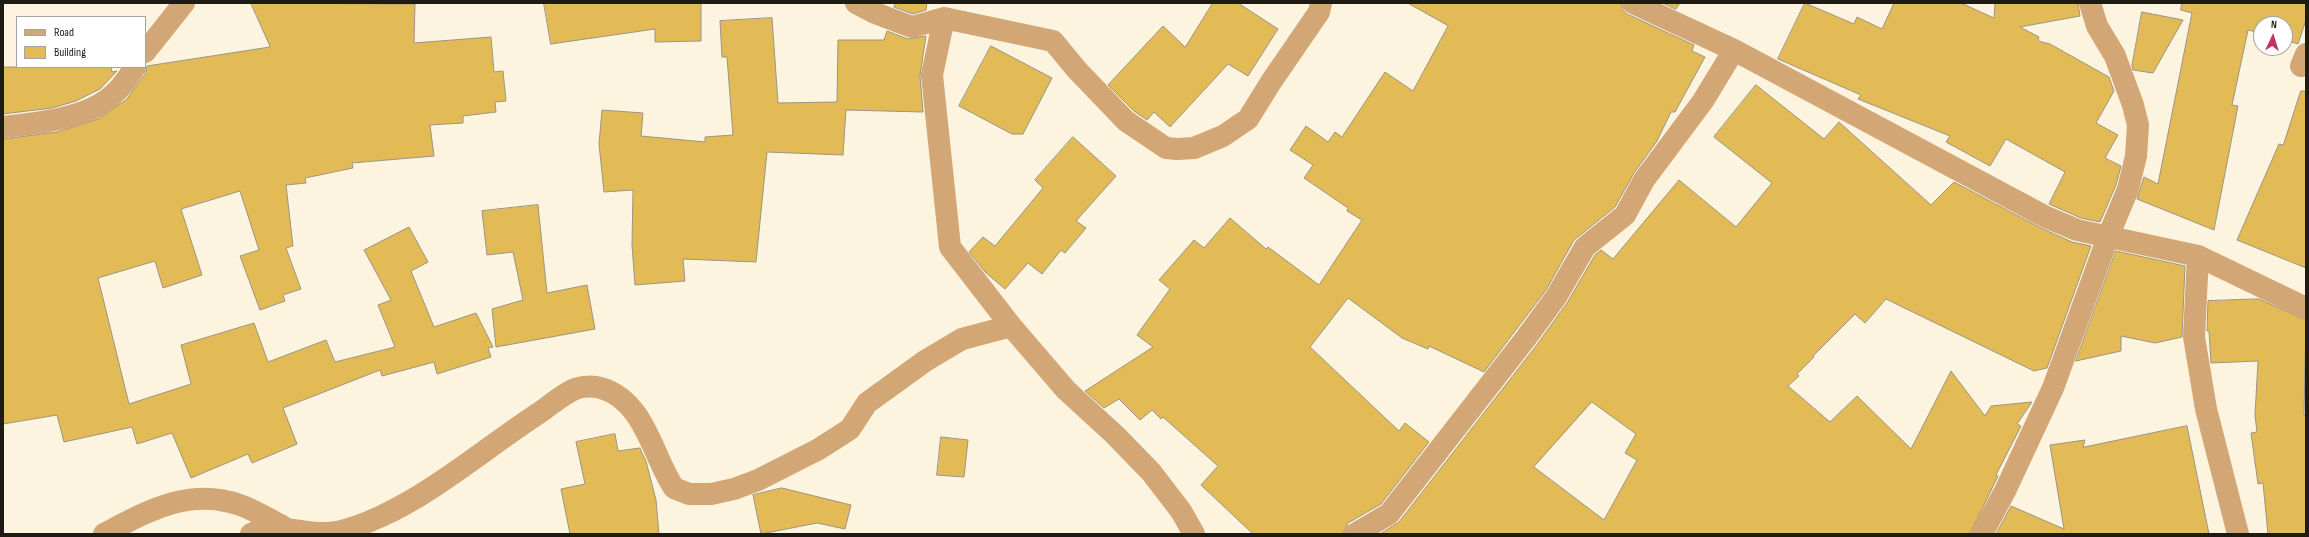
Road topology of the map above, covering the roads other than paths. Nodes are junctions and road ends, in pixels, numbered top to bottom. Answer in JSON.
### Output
{"nodes":[{"id":1,"x":184,"y":3,"type":"edge"},
{"id":2,"x":856,"y":3,"type":"edge"},
{"id":3,"x":1321,"y":3,"type":"edge"},
{"id":4,"x":1633,"y":3,"type":"edge"},
{"id":5,"x":2090,"y":3,"type":"edge"},
{"id":6,"x":944,"y":18,"type":"junction"},
{"id":7,"x":1734,"y":50,"type":"junction"},
{"id":8,"x":146,"y":51,"type":"edge"},
{"id":9,"x":134,"y":68,"type":"edge"},
{"id":10,"x":3,"y":127,"type":"edge"},
{"id":11,"x":2108,"y":237,"type":"junction"},
{"id":12,"x":2198,"y":256,"type":"junction"},
{"id":13,"x":2306,"y":308,"type":"edge"},
{"id":14,"x":1011,"y":326,"type":"junction"},
{"id":15,"x":284,"y":527,"type":"junction"},
{"id":16,"x":104,"y":534,"type":"edge"},
{"id":17,"x":251,"y":534,"type":"edge"},
{"id":18,"x":1194,"y":534,"type":"edge"},
{"id":19,"x":1355,"y":534,"type":"edge"},
{"id":20,"x":1982,"y":534,"type":"edge"},
{"id":21,"x":2238,"y":534,"type":"edge"}],
"edges":[{"from":1,"to":8,"type":"street"},
{"from":2,"to":6,"type":"street"},
{"from":3,"to":6,"type":"street"},
{"from":4,"to":7,"type":"street"},
{"from":5,"to":11,"type":"street"},
{"from":6,"to":14,"type":"street"},
{"from":7,"to":11,"type":"street"},
{"from":7,"to":19,"type":"street"},
{"from":9,"to":10,"type":"street"},
{"from":11,"to":12,"type":"street"},
{"from":11,"to":20,"type":"street"},
{"from":12,"to":13,"type":"street"},
{"from":12,"to":21,"type":"street"},
{"from":14,"to":15,"type":"street"},
{"from":14,"to":18,"type":"street"},
{"from":15,"to":16,"type":"street"},
{"from":15,"to":17,"type":"street"}]}
